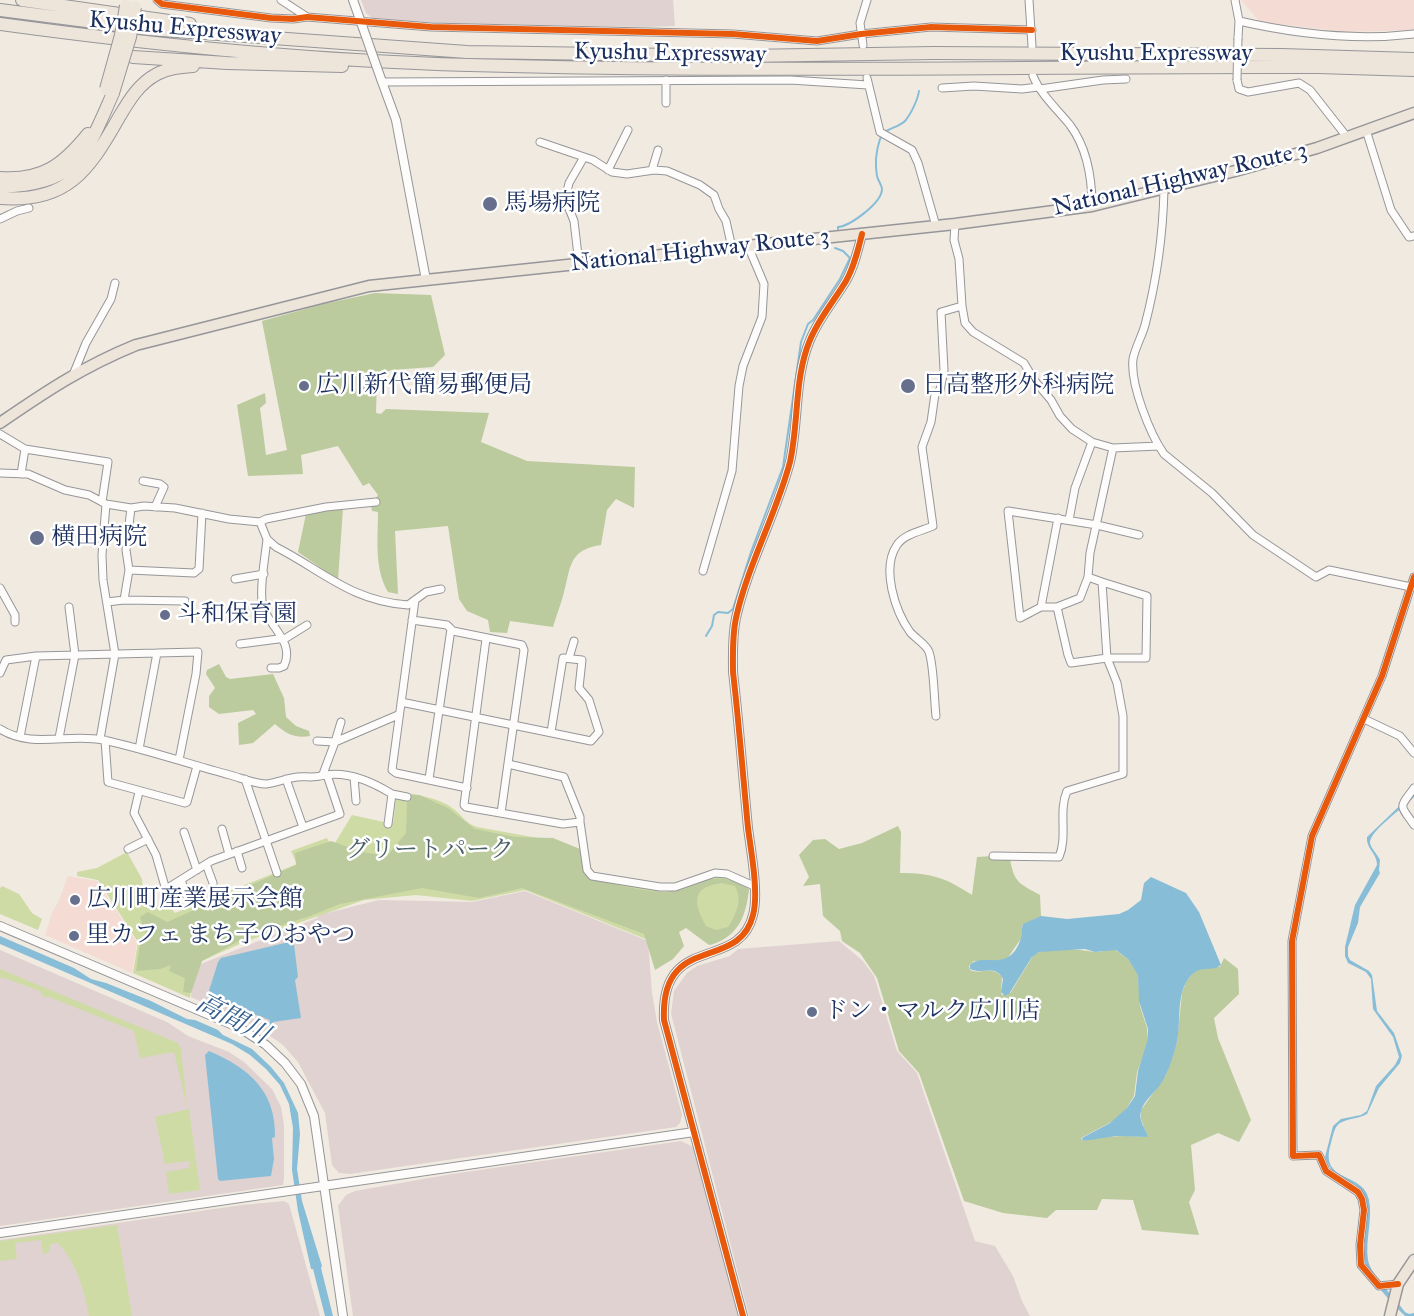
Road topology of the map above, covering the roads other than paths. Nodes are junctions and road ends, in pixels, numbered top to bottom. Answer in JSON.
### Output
{"nodes":[{"id":1,"x":22,"y":0,"type":"edge"},
{"id":2,"x":50,"y":0,"type":"edge"},
{"id":3,"x":157,"y":0,"type":"edge"},
{"id":4,"x":281,"y":0,"type":"edge"},
{"id":5,"x":353,"y":0,"type":"edge"},
{"id":6,"x":867,"y":0,"type":"edge"},
{"id":7,"x":1029,"y":0,"type":"edge"},
{"id":8,"x":1235,"y":0,"type":"edge"},
{"id":9,"x":131,"y":3,"type":"edge"},
{"id":10,"x":68,"y":7,"type":"junction"},
{"id":11,"x":0,"y":10,"type":"edge"},
{"id":12,"x":307,"y":17,"type":"junction"},
{"id":13,"x":1239,"y":21,"type":"junction"},
{"id":14,"x":0,"y":24,"type":"edge"},
{"id":15,"x":362,"y":24,"type":"junction"},
{"id":16,"x":1032,"y":30,"type":"junction"},
{"id":17,"x":861,"y":34,"type":"junction"},
{"id":18,"x":1414,"y":34,"type":"edge"},
{"id":19,"x":260,"y":35,"type":"junction"},
{"id":20,"x":863,"y":45,"type":"dead end"},
{"id":21,"x":1032,"y":46,"type":"dead end"},
{"id":22,"x":133,"y":57,"type":"dead end"},
{"id":23,"x":1414,"y":58,"type":"edge"},
{"id":24,"x":227,"y":63,"type":"junction"},
{"id":25,"x":467,"y":65,"type":"junction"},
{"id":26,"x":1414,"y":70,"type":"edge"},
{"id":27,"x":1033,"y":76,"type":"dead end"},
{"id":28,"x":1126,"y":79,"type":"dead end"},
{"id":29,"x":382,"y":80,"type":"junction"},
{"id":30,"x":666,"y":81,"type":"junction"},
{"id":31,"x":942,"y":88,"type":"dead end"},
{"id":32,"x":1039,"y":88,"type":"junction"},
{"id":33,"x":110,"y":91,"type":"junction"},
{"id":34,"x":666,"y":104,"type":"dead end"},
{"id":35,"x":1414,"y":113,"type":"edge"},
{"id":36,"x":628,"y":130,"type":"dead end"},
{"id":37,"x":1366,"y":130,"type":"junction"},
{"id":38,"x":1347,"y":136,"type":"junction"},
{"id":39,"x":540,"y":142,"type":"dead end"},
{"id":40,"x":658,"y":150,"type":"dead end"},
{"id":41,"x":584,"y":157,"type":"junction"},
{"id":42,"x":608,"y":170,"type":"junction"},
{"id":43,"x":652,"y":170,"type":"junction"},
{"id":44,"x":0,"y":178,"type":"edge"},
{"id":45,"x":0,"y":187,"type":"edge"},
{"id":46,"x":1164,"y":189,"type":"junction"},
{"id":47,"x":0,"y":198,"type":"edge"},
{"id":48,"x":1092,"y":206,"type":"junction"},
{"id":49,"x":29,"y":208,"type":"dead end"},
{"id":50,"x":0,"y":219,"type":"edge"},
{"id":51,"x":955,"y":224,"type":"junction"},
{"id":52,"x":936,"y":226,"type":"junction"},
{"id":53,"x":862,"y":234,"type":"junction"},
{"id":54,"x":1414,"y":236,"type":"edge"},
{"id":55,"x":747,"y":246,"type":"junction"},
{"id":56,"x":732,"y":248,"type":"junction"},
{"id":57,"x":579,"y":264,"type":"junction"},
{"id":58,"x":426,"y":280,"type":"junction"},
{"id":59,"x":115,"y":283,"type":"dead end"},
{"id":60,"x":962,"y":306,"type":"junction"},
{"id":61,"x":73,"y":375,"type":"junction"},
{"id":62,"x":0,"y":423,"type":"edge"},
{"id":63,"x":0,"y":434,"type":"edge"},
{"id":64,"x":1092,"y":442,"type":"junction"},
{"id":65,"x":1159,"y":447,"type":"junction"},
{"id":66,"x":1113,"y":448,"type":"junction"},
{"id":67,"x":25,"y":449,"type":"junction"},
{"id":68,"x":0,"y":473,"type":"edge"},
{"id":69,"x":21,"y":474,"type":"junction"},
{"id":70,"x":143,"y":481,"type":"dead end"},
{"id":71,"x":376,"y":502,"type":"dead end"},
{"id":72,"x":104,"y":503,"type":"junction"},
{"id":73,"x":155,"y":507,"type":"junction"},
{"id":74,"x":131,"y":508,"type":"junction"},
{"id":75,"x":202,"y":513,"type":"junction"},
{"id":76,"x":1058,"y":518,"type":"junction"},
{"id":77,"x":1069,"y":520,"type":"junction"},
{"id":78,"x":260,"y":522,"type":"junction"},
{"id":79,"x":1097,"y":525,"type":"junction"},
{"id":80,"x":1139,"y":536,"type":"dead end"},
{"id":81,"x":267,"y":539,"type":"junction"},
{"id":82,"x":129,"y":570,"type":"junction"},
{"id":83,"x":703,"y":571,"type":"dead end"},
{"id":84,"x":264,"y":574,"type":"junction"},
{"id":85,"x":1414,"y":577,"type":"edge"},
{"id":86,"x":1088,"y":578,"type":"junction"},
{"id":87,"x":235,"y":579,"type":"dead end"},
{"id":88,"x":1102,"y":582,"type":"junction"},
{"id":89,"x":1411,"y":587,"type":"junction"},
{"id":90,"x":0,"y":588,"type":"edge"},
{"id":91,"x":441,"y":589,"type":"dead end"},
{"id":92,"x":124,"y":600,"type":"junction"},
{"id":93,"x":415,"y":600,"type":"junction"},
{"id":94,"x":185,"y":601,"type":"dead end"},
{"id":95,"x":107,"y":602,"type":"junction"},
{"id":96,"x":69,"y":607,"type":"dead end"},
{"id":97,"x":1041,"y":607,"type":"junction"},
{"id":98,"x":1057,"y":607,"type":"junction"},
{"id":99,"x":412,"y":620,"type":"junction"},
{"id":100,"x":15,"y":622,"type":"dead end"},
{"id":101,"x":307,"y":625,"type":"dead end"},
{"id":102,"x":451,"y":629,"type":"junction"},
{"id":103,"x":283,"y":639,"type":"junction"},
{"id":104,"x":486,"y":639,"type":"junction"},
{"id":105,"x":574,"y":641,"type":"dead end"},
{"id":106,"x":240,"y":644,"type":"dead end"},
{"id":107,"x":156,"y":653,"type":"junction"},
{"id":108,"x":115,"y":654,"type":"junction"},
{"id":109,"x":75,"y":655,"type":"junction"},
{"id":110,"x":36,"y":656,"type":"junction"},
{"id":111,"x":568,"y":658,"type":"junction"},
{"id":112,"x":1107,"y":658,"type":"junction"},
{"id":113,"x":271,"y":668,"type":"dead end"},
{"id":114,"x":0,"y":673,"type":"edge"},
{"id":115,"x":401,"y":702,"type":"junction"},
{"id":116,"x":438,"y":709,"type":"junction"},
{"id":117,"x":398,"y":715,"type":"junction"},
{"id":118,"x":476,"y":716,"type":"junction"},
{"id":119,"x":936,"y":716,"type":"dead end"},
{"id":120,"x":1364,"y":719,"type":"junction"},
{"id":121,"x":341,"y":722,"type":"dead end"},
{"id":122,"x":513,"y":724,"type":"junction"},
{"id":123,"x":0,"y":729,"type":"edge"},
{"id":124,"x":551,"y":732,"type":"junction"},
{"id":125,"x":20,"y":737,"type":"junction"},
{"id":126,"x":59,"y":738,"type":"junction"},
{"id":127,"x":103,"y":740,"type":"junction"},
{"id":128,"x":317,"y":741,"type":"dead end"},
{"id":129,"x":335,"y":742,"type":"junction"},
{"id":130,"x":139,"y":749,"type":"junction"},
{"id":131,"x":1414,"y":753,"type":"edge"},
{"id":132,"x":179,"y":760,"type":"junction"},
{"id":133,"x":508,"y":764,"type":"junction"},
{"id":134,"x":197,"y":766,"type":"junction"},
{"id":135,"x":325,"y":774,"type":"junction"},
{"id":136,"x":354,"y":777,"type":"junction"},
{"id":137,"x":245,"y":779,"type":"junction"},
{"id":138,"x":286,"y":779,"type":"junction"},
{"id":139,"x":429,"y":780,"type":"junction"},
{"id":140,"x":467,"y":788,"type":"junction"},
{"id":141,"x":1414,"y":788,"type":"edge"},
{"id":142,"x":139,"y":792,"type":"junction"},
{"id":143,"x":392,"y":794,"type":"junction"},
{"id":144,"x":407,"y":797,"type":"dead end"},
{"id":145,"x":356,"y":801,"type":"dead end"},
{"id":146,"x":501,"y":813,"type":"junction"},
{"id":147,"x":580,"y":822,"type":"junction"},
{"id":148,"x":388,"y":825,"type":"dead end"},
{"id":149,"x":1414,"y":825,"type":"edge"},
{"id":150,"x":303,"y":827,"type":"junction"},
{"id":151,"x":222,"y":830,"type":"dead end"},
{"id":152,"x":184,"y":832,"type":"dead end"},
{"id":153,"x":148,"y":839,"type":"junction"},
{"id":154,"x":266,"y":841,"type":"junction"},
{"id":155,"x":128,"y":849,"type":"dead end"},
{"id":156,"x":233,"y":853,"type":"junction"},
{"id":157,"x":993,"y":856,"type":"dead end"},
{"id":158,"x":206,"y":864,"type":"junction"},
{"id":159,"x":242,"y":868,"type":"dead end"},
{"id":160,"x":197,"y":870,"type":"junction"},
{"id":161,"x":277,"y":873,"type":"dead end"},
{"id":162,"x":181,"y":880,"type":"junction"},
{"id":163,"x":213,"y":884,"type":"dead end"},
{"id":164,"x":754,"y":886,"type":"junction"},
{"id":165,"x":166,"y":890,"type":"junction"},
{"id":166,"x":187,"y":897,"type":"dead end"},
{"id":167,"x":170,"y":904,"type":"dead end"},
{"id":168,"x":0,"y":926,"type":"edge"},
{"id":169,"x":694,"y":1132,"type":"junction"},
{"id":170,"x":326,"y":1187,"type":"junction"},
{"id":171,"x":0,"y":1233,"type":"edge"},
{"id":172,"x":1414,"y":1260,"type":"edge"},
{"id":173,"x":1398,"y":1284,"type":"junction"},
{"id":174,"x":344,"y":1316,"type":"edge"},
{"id":175,"x":743,"y":1316,"type":"edge"},
{"id":176,"x":1390,"y":1316,"type":"edge"}],
"edges":[{"from":1,"to":10,"type":"highway"},
{"from":2,"to":10,"type":"highway"},
{"from":3,"to":12,"type":"street"},
{"from":4,"to":12,"type":"street"},
{"from":5,"to":15,"type":"street"},
{"from":6,"to":17,"type":"street"},
{"from":7,"to":16,"type":"street"},
{"from":8,"to":13,"type":"street"},
{"from":9,"to":33,"type":"highway","bridge":true},
{"from":10,"to":19,"type":"highway"},
{"from":11,"to":19,"type":"highway","name":"Kyushu Expressway"},
{"from":12,"to":15,"type":"street"},
{"from":13,"to":18,"type":"street"},
{"from":13,"to":38,"type":"street","bridge":true},
{"from":14,"to":25,"type":"highway","name":"Kyushu Expressway"},
{"from":15,"to":17,"type":"street"},
{"from":15,"to":29,"type":"street","bridge":true},
{"from":16,"to":17,"type":"street"},
{"from":16,"to":21,"type":"street"},
{"from":17,"to":20,"type":"street"},
{"from":19,"to":23,"type":"highway","name":"Kyushu Expressway"},
{"from":22,"to":24,"type":"highway"},
{"from":24,"to":25,"type":"highway"},
{"from":24,"to":47,"type":"highway"},
{"from":25,"to":26,"type":"highway","name":"Kyushu Expressway"},
{"from":27,"to":32,"type":"street"},
{"from":28,"to":32,"type":"street"},
{"from":29,"to":30,"type":"street"},
{"from":29,"to":58,"type":"street"},
{"from":30,"to":34,"type":"street"},
{"from":30,"to":52,"type":"street"},
{"from":31,"to":32,"type":"street"},
{"from":32,"to":48,"type":"street"},
{"from":33,"to":44,"type":"highway"},
{"from":33,"to":45,"type":"highway"},
{"from":35,"to":37,"type":"main road","name":"National Highway Route 3"},
{"from":36,"to":42,"type":"street"},
{"from":37,"to":38,"type":"main road","name":"National Highway Route 3"},
{"from":37,"to":54,"type":"street"},
{"from":38,"to":46,"type":"main road","name":"National Highway Route 3"},
{"from":39,"to":41,"type":"street"},
{"from":40,"to":43,"type":"street"},
{"from":41,"to":42,"type":"street"},
{"from":41,"to":57,"type":"street"},
{"from":42,"to":43,"type":"street"},
{"from":43,"to":56,"type":"street"},
{"from":46,"to":48,"type":"main road","name":"National Highway Route 3"},
{"from":46,"to":65,"type":"street"},
{"from":48,"to":51,"type":"main road","name":"National Highway Route 3"},
{"from":49,"to":50,"type":"street"},
{"from":51,"to":52,"type":"main road","name":"National Highway Route 3"},
{"from":51,"to":60,"type":"street"},
{"from":52,"to":53,"type":"main road","name":"National Highway Route 3"},
{"from":53,"to":55,"type":"main road","name":"National Highway Route 3"},
{"from":53,"to":164,"type":"street"},
{"from":55,"to":56,"type":"main road","name":"National Highway Route 3"},
{"from":55,"to":83,"type":"street"},
{"from":56,"to":57,"type":"main road","name":"National Highway Route 3"},
{"from":57,"to":58,"type":"main road","name":"National Highway Route 3"},
{"from":58,"to":61,"type":"main road","name":"National Highway Route 3"},
{"from":59,"to":61,"type":"street"},
{"from":60,"to":64,"type":"street"},
{"from":60,"to":119,"type":"street"},
{"from":61,"to":62,"type":"main road","name":"National Highway Route 3"},
{"from":63,"to":67,"type":"street"},
{"from":64,"to":66,"type":"street"},
{"from":64,"to":77,"type":"street"},
{"from":65,"to":66,"type":"street"},
{"from":65,"to":89,"type":"street"},
{"from":66,"to":79,"type":"street"},
{"from":67,"to":69,"type":"street"},
{"from":67,"to":72,"type":"street"},
{"from":68,"to":69,"type":"street"},
{"from":69,"to":72,"type":"street"},
{"from":70,"to":73,"type":"street"},
{"from":71,"to":78,"type":"street"},
{"from":72,"to":74,"type":"street"},
{"from":72,"to":95,"type":"street"},
{"from":73,"to":74,"type":"street"},
{"from":73,"to":75,"type":"street"},
{"from":74,"to":82,"type":"street"},
{"from":75,"to":78,"type":"street"},
{"from":75,"to":82,"type":"street"},
{"from":76,"to":77,"type":"street"},
{"from":76,"to":97,"type":"street"},
{"from":76,"to":97,"type":"street"},
{"from":77,"to":79,"type":"street"},
{"from":78,"to":81,"type":"street"},
{"from":79,"to":80,"type":"street"},
{"from":79,"to":86,"type":"street"},
{"from":81,"to":84,"type":"street"},
{"from":81,"to":93,"type":"street"},
{"from":82,"to":92,"type":"street"},
{"from":84,"to":87,"type":"street"},
{"from":84,"to":103,"type":"street"},
{"from":85,"to":89,"type":"street"},
{"from":86,"to":88,"type":"street"},
{"from":86,"to":98,"type":"street"},
{"from":88,"to":112,"type":"street"},
{"from":88,"to":112,"type":"street"},
{"from":89,"to":120,"type":"street"},
{"from":90,"to":100,"type":"street"},
{"from":91,"to":93,"type":"street"},
{"from":92,"to":94,"type":"street"},
{"from":92,"to":95,"type":"street"},
{"from":93,"to":99,"type":"street"},
{"from":95,"to":108,"type":"street"},
{"from":96,"to":109,"type":"street"},
{"from":97,"to":98,"type":"street"},
{"from":98,"to":112,"type":"street"},
{"from":99,"to":102,"type":"street"},
{"from":99,"to":115,"type":"street"},
{"from":101,"to":103,"type":"street"},
{"from":102,"to":104,"type":"street"},
{"from":102,"to":116,"type":"street"},
{"from":103,"to":106,"type":"street"},
{"from":103,"to":113,"type":"street"},
{"from":104,"to":118,"type":"street"},
{"from":104,"to":122,"type":"street"},
{"from":105,"to":111,"type":"street"},
{"from":107,"to":108,"type":"street"},
{"from":107,"to":130,"type":"street"},
{"from":107,"to":132,"type":"street"},
{"from":108,"to":109,"type":"street"},
{"from":108,"to":127,"type":"street"},
{"from":109,"to":110,"type":"street"},
{"from":109,"to":126,"type":"street"},
{"from":110,"to":114,"type":"street"},
{"from":110,"to":125,"type":"street"},
{"from":111,"to":124,"type":"street"},
{"from":111,"to":124,"type":"street"},
{"from":112,"to":157,"type":"street"},
{"from":115,"to":116,"type":"street"},
{"from":115,"to":117,"type":"street"},
{"from":116,"to":118,"type":"street"},
{"from":116,"to":139,"type":"street"},
{"from":117,"to":129,"type":"street"},
{"from":117,"to":139,"type":"street"},
{"from":118,"to":122,"type":"street"},
{"from":118,"to":140,"type":"street"},
{"from":120,"to":131,"type":"street"},
{"from":120,"to":173,"type":"street"},
{"from":121,"to":129,"type":"street"},
{"from":122,"to":124,"type":"street"},
{"from":122,"to":133,"type":"street"},
{"from":123,"to":125,"type":"street"},
{"from":125,"to":126,"type":"street"},
{"from":126,"to":127,"type":"street"},
{"from":127,"to":130,"type":"street"},
{"from":127,"to":142,"type":"street"},
{"from":128,"to":129,"type":"street"},
{"from":129,"to":135,"type":"street"},
{"from":130,"to":132,"type":"street"},
{"from":132,"to":134,"type":"street"},
{"from":133,"to":146,"type":"street"},
{"from":133,"to":147,"type":"street"},
{"from":134,"to":137,"type":"street"},
{"from":134,"to":142,"type":"street"},
{"from":135,"to":136,"type":"street"},
{"from":135,"to":138,"type":"street"},
{"from":135,"to":150,"type":"street"},
{"from":136,"to":143,"type":"street"},
{"from":136,"to":145,"type":"street"},
{"from":137,"to":138,"type":"street"},
{"from":137,"to":154,"type":"street"},
{"from":138,"to":150,"type":"street"},
{"from":139,"to":140,"type":"street"},
{"from":140,"to":146,"type":"street"},
{"from":141,"to":149,"type":"street"},
{"from":142,"to":153,"type":"street"},
{"from":143,"to":144,"type":"street"},
{"from":143,"to":148,"type":"street"},
{"from":146,"to":147,"type":"street"},
{"from":147,"to":164,"type":"street"},
{"from":150,"to":154,"type":"street"},
{"from":151,"to":156,"type":"street"},
{"from":152,"to":160,"type":"street"},
{"from":153,"to":155,"type":"street"},
{"from":153,"to":165,"type":"street"},
{"from":154,"to":156,"type":"street"},
{"from":154,"to":161,"type":"street"},
{"from":156,"to":158,"type":"street"},
{"from":156,"to":159,"type":"street"},
{"from":158,"to":160,"type":"street"},
{"from":158,"to":163,"type":"street"},
{"from":160,"to":162,"type":"street"},
{"from":162,"to":165,"type":"street"},
{"from":162,"to":166,"type":"street"},
{"from":164,"to":169,"type":"street"},
{"from":165,"to":167,"type":"street"},
{"from":168,"to":170,"type":"street"},
{"from":169,"to":170,"type":"street"},
{"from":169,"to":175,"type":"street"},
{"from":170,"to":171,"type":"street"},
{"from":170,"to":174,"type":"street"},
{"from":172,"to":173,"type":"main road"},
{"from":173,"to":176,"type":"main road"}]}
